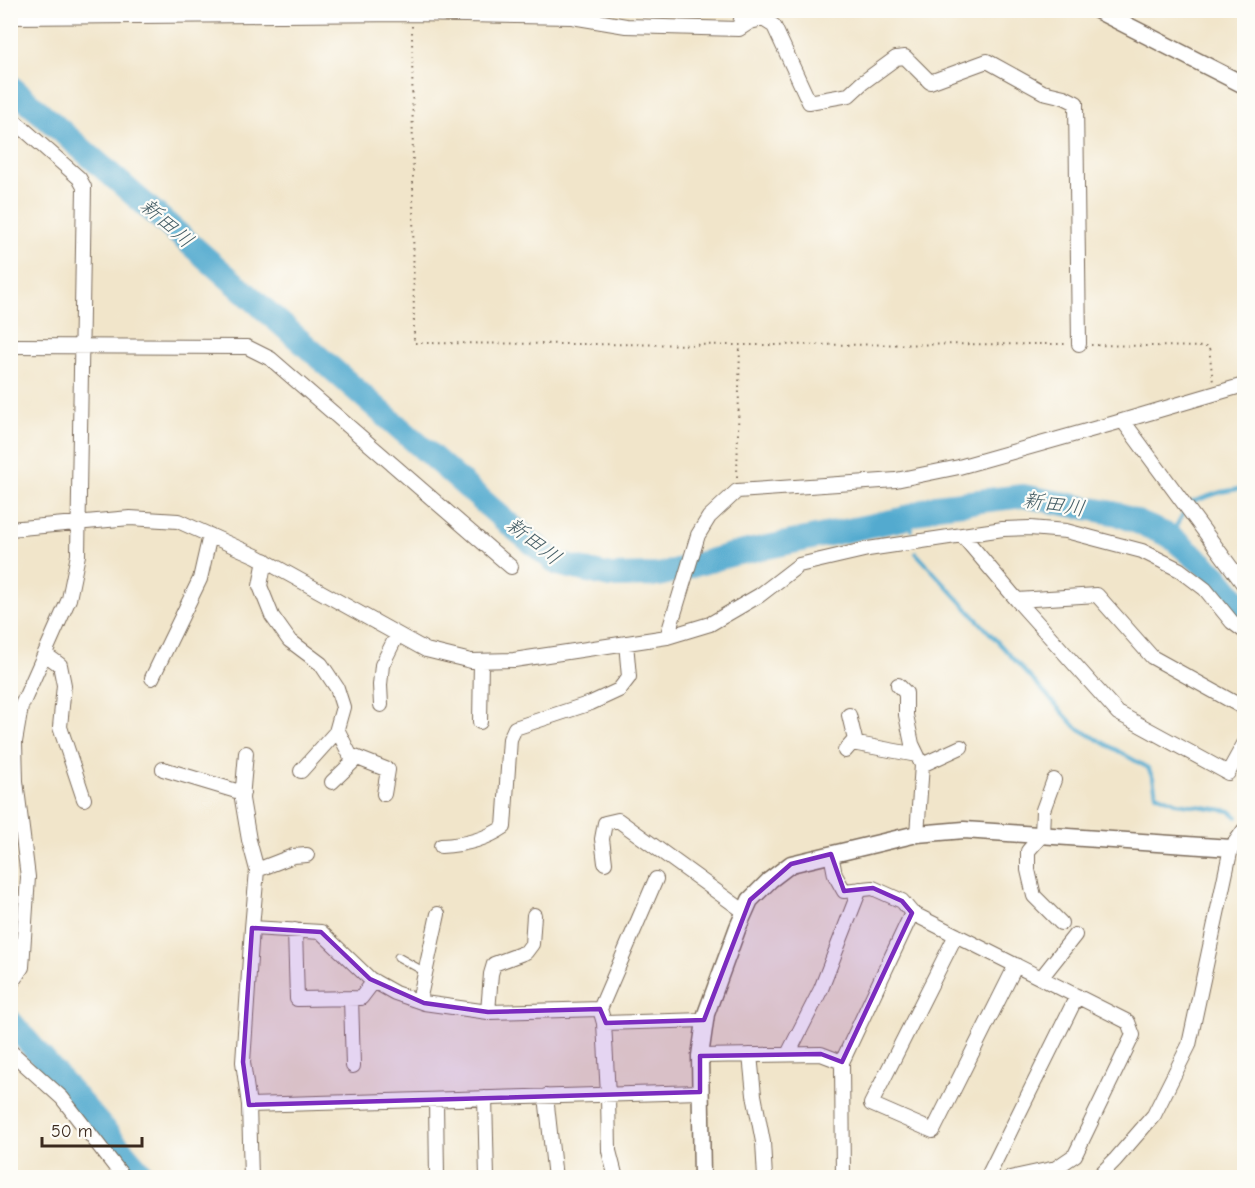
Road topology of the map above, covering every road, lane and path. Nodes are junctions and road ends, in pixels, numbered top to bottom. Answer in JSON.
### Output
{"nodes":[{"id":1,"x":743,"y":10,"type":"edge"},
{"id":2,"x":1097,"y":10,"type":"edge"},
{"id":3,"x":412,"y":12,"type":"edge"},
{"id":4,"x":10,"y":17,"type":"edge"},
{"id":5,"x":739,"y":29,"type":"junction"},
{"id":6,"x":1245,"y":85,"type":"edge"},
{"id":7,"x":10,"y":117,"type":"edge"},
{"id":8,"x":1079,"y":344,"type":"junction"},
{"id":9,"x":740,"y":345,"type":"junction"},
{"id":10,"x":10,"y":346,"type":"edge"},
{"id":11,"x":82,"y":346,"type":"junction"},
{"id":12,"x":1245,"y":385,"type":"edge"},
{"id":13,"x":1214,"y":393,"type":"junction"},
{"id":14,"x":1123,"y":421,"type":"junction"},
{"id":15,"x":737,"y":491,"type":"junction"},
{"id":16,"x":80,"y":522,"type":"junction"},
{"id":17,"x":10,"y":528,"type":"edge"},
{"id":18,"x":210,"y":534,"type":"junction"},
{"id":19,"x":962,"y":535,"type":"junction"},
{"id":20,"x":265,"y":561,"type":"junction"},
{"id":21,"x":512,"y":567,"type":"dead end"},
{"id":22,"x":1245,"y":585,"type":"edge"},
{"id":23,"x":1017,"y":600,"type":"junction"},
{"id":24,"x":1245,"y":632,"type":"edge"},
{"id":25,"x":397,"y":634,"type":"junction"},
{"id":26,"x":667,"y":637,"type":"junction"},
{"id":27,"x":626,"y":643,"type":"junction"},
{"id":28,"x":45,"y":654,"type":"junction"},
{"id":29,"x":482,"y":661,"type":"junction"},
{"id":30,"x":152,"y":678,"type":"dead end"},
{"id":31,"x":903,"y":685,"type":"dead end"},
{"id":32,"x":381,"y":705,"type":"dead end"},
{"id":33,"x":1245,"y":708,"type":"edge"},
{"id":34,"x":849,"y":715,"type":"dead end"},
{"id":35,"x":480,"y":723,"type":"dead end"},
{"id":36,"x":337,"y":729,"type":"junction"},
{"id":37,"x":1245,"y":744,"type":"edge"},
{"id":38,"x":961,"y":747,"type":"dead end"},
{"id":39,"x":246,"y":753,"type":"dead end"},
{"id":40,"x":357,"y":758,"type":"junction"},
{"id":41,"x":920,"y":760,"type":"junction"},
{"id":42,"x":163,"y":769,"type":"dead end"},
{"id":43,"x":301,"y":771,"type":"dead end"},
{"id":44,"x":1054,"y":780,"type":"dead end"},
{"id":45,"x":332,"y":782,"type":"dead end"},
{"id":46,"x":243,"y":793,"type":"junction"},
{"id":47,"x":384,"y":794,"type":"dead end"},
{"id":48,"x":84,"y":800,"type":"dead end"},
{"id":49,"x":1245,"y":830,"type":"edge"},
{"id":50,"x":917,"y":834,"type":"junction"},
{"id":51,"x":1042,"y":835,"type":"junction"},
{"id":52,"x":441,"y":846,"type":"dead end"},
{"id":53,"x":1231,"y":848,"type":"junction"},
{"id":54,"x":831,"y":854,"type":"junction"},
{"id":55,"x":307,"y":855,"type":"dead end"},
{"id":56,"x":604,"y":863,"type":"dead end"},
{"id":57,"x":256,"y":870,"type":"junction"},
{"id":58,"x":656,"y":879,"type":"dead end"},
{"id":59,"x":860,"y":889,"type":"junction"},
{"id":60,"x":745,"y":912,"type":"junction"},
{"id":61,"x":912,"y":913,"type":"junction"},
{"id":62,"x":438,"y":914,"type":"dead end"},
{"id":63,"x":534,"y":915,"type":"dead end"},
{"id":64,"x":1061,"y":923,"type":"dead end"},
{"id":65,"x":252,"y":928,"type":"junction"},
{"id":66,"x":295,"y":930,"type":"junction"},
{"id":67,"x":1075,"y":934,"type":"dead end"},
{"id":68,"x":956,"y":935,"type":"junction"},
{"id":69,"x":398,"y":957,"type":"dead end"},
{"id":70,"x":1016,"y":965,"type":"junction"},
{"id":71,"x":425,"y":972,"type":"junction"},
{"id":72,"x":1041,"y":978,"type":"junction"},
{"id":73,"x":374,"y":981,"type":"junction"},
{"id":74,"x":11,"y":984,"type":"edge"},
{"id":75,"x":1077,"y":996,"type":"junction"},
{"id":76,"x":351,"y":998,"type":"junction"},
{"id":77,"x":419,"y":1001,"type":"junction"},
{"id":78,"x":600,"y":1009,"type":"junction"},
{"id":79,"x":488,"y":1012,"type":"junction"},
{"id":80,"x":705,"y":1020,"type":"junction"},
{"id":81,"x":604,"y":1023,"type":"junction"},
{"id":82,"x":10,"y":1051,"type":"edge"},
{"id":83,"x":788,"y":1054,"type":"junction"},
{"id":84,"x":750,"y":1055,"type":"junction"},
{"id":85,"x":699,"y":1056,"type":"junction"},
{"id":86,"x":842,"y":1062,"type":"junction"},
{"id":87,"x":353,"y":1066,"type":"dead end"},
{"id":88,"x":700,"y":1092,"type":"junction"},
{"id":89,"x":608,"y":1095,"type":"junction"},
{"id":90,"x":546,"y":1096,"type":"junction"},
{"id":91,"x":485,"y":1098,"type":"junction"},
{"id":92,"x":436,"y":1100,"type":"junction"},
{"id":93,"x":249,"y":1105,"type":"junction"},
{"id":94,"x":124,"y":1178,"type":"edge"},
{"id":95,"x":251,"y":1178,"type":"edge"},
{"id":96,"x":437,"y":1178,"type":"edge"},
{"id":97,"x":487,"y":1178,"type":"edge"},
{"id":98,"x":555,"y":1178,"type":"edge"},
{"id":99,"x":616,"y":1178,"type":"edge"},
{"id":100,"x":702,"y":1178,"type":"edge"},
{"id":101,"x":765,"y":1178,"type":"edge"},
{"id":102,"x":843,"y":1178,"type":"edge"},
{"id":103,"x":987,"y":1178,"type":"edge"},
{"id":104,"x":1010,"y":1178,"type":"edge"},
{"id":105,"x":1097,"y":1178,"type":"edge"}],
"edges":[{"from":1,"to":5,"type":"street"},
{"from":2,"to":6,"type":"street"},
{"from":3,"to":4,"type":"street"},
{"from":3,"to":5,"type":"street"},
{"from":3,"to":9,"type":"path"},
{"from":5,"to":8,"type":"street"},
{"from":7,"to":11,"type":"street"},
{"from":8,"to":9,"type":"path"},
{"from":8,"to":13,"type":"path"},
{"from":9,"to":15,"type":"path"},
{"from":10,"to":11,"type":"street"},
{"from":11,"to":16,"type":"street"},
{"from":11,"to":21,"type":"street"},
{"from":12,"to":13,"type":"street"},
{"from":13,"to":14,"type":"street"},
{"from":14,"to":15,"type":"street"},
{"from":14,"to":22,"type":"street"},
{"from":15,"to":26,"type":"street"},
{"from":16,"to":17,"type":"street"},
{"from":16,"to":18,"type":"street"},
{"from":16,"to":28,"type":"street"},
{"from":18,"to":20,"type":"street"},
{"from":18,"to":30,"type":"street"},
{"from":19,"to":23,"type":"street"},
{"from":19,"to":24,"type":"street"},
{"from":19,"to":26,"type":"street"},
{"from":20,"to":25,"type":"street"},
{"from":20,"to":36,"type":"street"},
{"from":23,"to":33,"type":"street"},
{"from":23,"to":37,"type":"street"},
{"from":25,"to":29,"type":"street"},
{"from":25,"to":32,"type":"street"},
{"from":26,"to":27,"type":"street"},
{"from":27,"to":29,"type":"street"},
{"from":27,"to":52,"type":"street"},
{"from":28,"to":48,"type":"street"},
{"from":28,"to":74,"type":"street"},
{"from":29,"to":35,"type":"street"},
{"from":31,"to":41,"type":"street"},
{"from":34,"to":41,"type":"street"},
{"from":36,"to":40,"type":"street"},
{"from":36,"to":43,"type":"street"},
{"from":38,"to":41,"type":"street"},
{"from":39,"to":46,"type":"street"},
{"from":40,"to":45,"type":"street"},
{"from":40,"to":47,"type":"street"},
{"from":41,"to":50,"type":"street"},
{"from":42,"to":46,"type":"street"},
{"from":44,"to":51,"type":"street"},
{"from":46,"to":57,"type":"street"},
{"from":49,"to":53,"type":"street"},
{"from":50,"to":51,"type":"street"},
{"from":50,"to":54,"type":"street"},
{"from":51,"to":53,"type":"street"},
{"from":51,"to":64,"type":"street"},
{"from":53,"to":105,"type":"street"},
{"from":54,"to":59,"type":"street"},
{"from":54,"to":60,"type":"street"},
{"from":55,"to":57,"type":"street"},
{"from":56,"to":60,"type":"street"},
{"from":57,"to":65,"type":"street"},
{"from":58,"to":78,"type":"street"},
{"from":59,"to":61,"type":"street"},
{"from":59,"to":83,"type":"street"},
{"from":60,"to":80,"type":"street"},
{"from":61,"to":68,"type":"street"},
{"from":61,"to":86,"type":"street"},
{"from":62,"to":71,"type":"street"},
{"from":63,"to":79,"type":"street"},
{"from":65,"to":66,"type":"street"},
{"from":65,"to":93,"type":"street"},
{"from":66,"to":73,"type":"street"},
{"from":66,"to":76,"type":"street"},
{"from":67,"to":72,"type":"street"},
{"from":68,"to":70,"type":"street"},
{"from":68,"to":70,"type":"street"},
{"from":69,"to":71,"type":"lane"},
{"from":70,"to":72,"type":"street"},
{"from":71,"to":77,"type":"street"},
{"from":72,"to":75,"type":"street"},
{"from":73,"to":76,"type":"street"},
{"from":73,"to":77,"type":"street"},
{"from":75,"to":103,"type":"street"},
{"from":75,"to":104,"type":"street"},
{"from":76,"to":87,"type":"street"},
{"from":77,"to":79,"type":"street"},
{"from":78,"to":79,"type":"street"},
{"from":78,"to":81,"type":"street"},
{"from":80,"to":81,"type":"street"},
{"from":80,"to":85,"type":"street"},
{"from":81,"to":89,"type":"street"},
{"from":82,"to":94,"type":"street"},
{"from":83,"to":84,"type":"street"},
{"from":83,"to":86,"type":"street"},
{"from":84,"to":85,"type":"street"},
{"from":84,"to":101,"type":"street"},
{"from":85,"to":88,"type":"street"},
{"from":86,"to":102,"type":"street"},
{"from":88,"to":89,"type":"street"},
{"from":88,"to":100,"type":"street"},
{"from":89,"to":90,"type":"street"},
{"from":89,"to":99,"type":"street"},
{"from":90,"to":91,"type":"street"},
{"from":90,"to":98,"type":"street"},
{"from":91,"to":92,"type":"street"},
{"from":91,"to":97,"type":"street"},
{"from":92,"to":93,"type":"street"},
{"from":92,"to":96,"type":"street"},
{"from":93,"to":95,"type":"street"}]}
